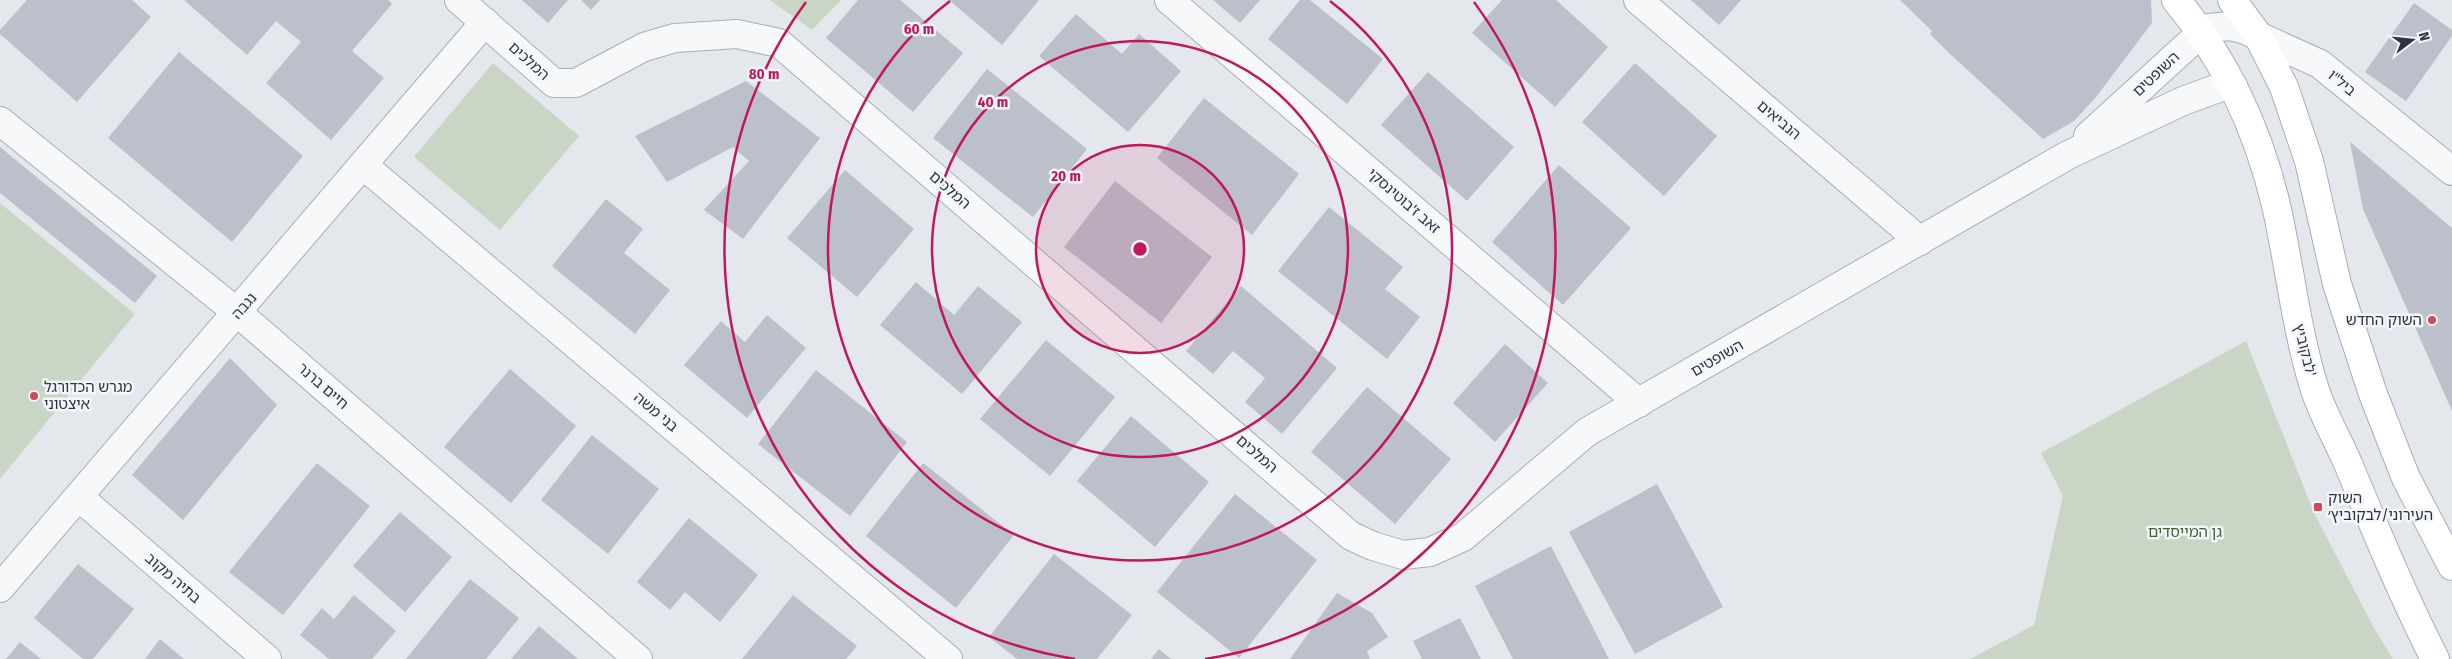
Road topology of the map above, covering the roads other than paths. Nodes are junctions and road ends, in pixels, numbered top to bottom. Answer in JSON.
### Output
{"nodes":[{"id":1,"x":459,"y":0,"type":"edge"},
{"id":2,"x":1168,"y":0,"type":"edge"},
{"id":3,"x":1638,"y":0,"type":"edge"},
{"id":4,"x":2176,"y":0,"type":"edge"},
{"id":5,"x":2232,"y":0,"type":"edge"},
{"id":6,"x":485,"y":22,"type":"junction"},
{"id":7,"x":2201,"y":33,"type":"junction"},
{"id":8,"x":2257,"y":34,"type":"junction"},
{"id":9,"x":2233,"y":86,"type":"junction"},
{"id":10,"x":0,"y":120,"type":"edge"},
{"id":11,"x":2068,"y":155,"type":"junction"},
{"id":12,"x":363,"y":165,"type":"junction"},
{"id":13,"x":2452,"y":171,"type":"edge"},
{"id":14,"x":1920,"y":241,"type":"junction"},
{"id":15,"x":238,"y":313,"type":"junction"},
{"id":16,"x":1639,"y":402,"type":"junction"},
{"id":17,"x":79,"y":497,"type":"junction"},
{"id":18,"x":1373,"y":546,"type":"joint"},
{"id":19,"x":2452,"y":566,"type":"edge"},
{"id":20,"x":0,"y":588,"type":"edge"},
{"id":21,"x":267,"y":659,"type":"edge"},
{"id":22,"x":638,"y":659,"type":"edge"},
{"id":23,"x":948,"y":659,"type":"edge"},
{"id":24,"x":2435,"y":659,"type":"edge"}],
"edges":[{"from":1,"to":6,"type":"street","name":"המלכים"},
{"from":2,"to":16,"type":"street","name":"זאב ז'בוטינסקי"},
{"from":3,"to":14,"type":"street","name":"הנביאים"},
{"from":4,"to":7,"type":"street"},
{"from":5,"to":8,"type":"street","name":"ביל\"ו"},
{"from":6,"to":12,"type":"street","name":"נגבה"},
{"from":6,"to":18,"type":"street","name":"המלכים"},
{"from":7,"to":8,"type":"street","name":"השופטים"},
{"from":7,"to":9,"type":"street","name":"לבקוביץ'"},
{"from":7,"to":11,"type":"street","name":"השופטים"},
{"from":8,"to":13,"type":"street","name":"ביל\"ו"},
{"from":8,"to":19,"type":"street"},
{"from":9,"to":11,"type":"street","name":"השופטים"},
{"from":9,"to":24,"type":"street","name":"לבקוביץ'"},
{"from":10,"to":15,"type":"street","name":"חיים ברנר"},
{"from":11,"to":14,"type":"street","name":"השופטים"},
{"from":12,"to":15,"type":"street","name":"נגבה"},
{"from":12,"to":23,"type":"street","name":"בני משה"},
{"from":14,"to":16,"type":"street","name":"השופטים"},
{"from":15,"to":17,"type":"street","name":"נגבה"},
{"from":15,"to":22,"type":"street","name":"חיים ברנר"},
{"from":16,"to":18,"type":"street","name":"השופטים"},
{"from":17,"to":20,"type":"street","name":"נגבה"},
{"from":17,"to":21,"type":"street","name":"בתיה מקוב"}]}
